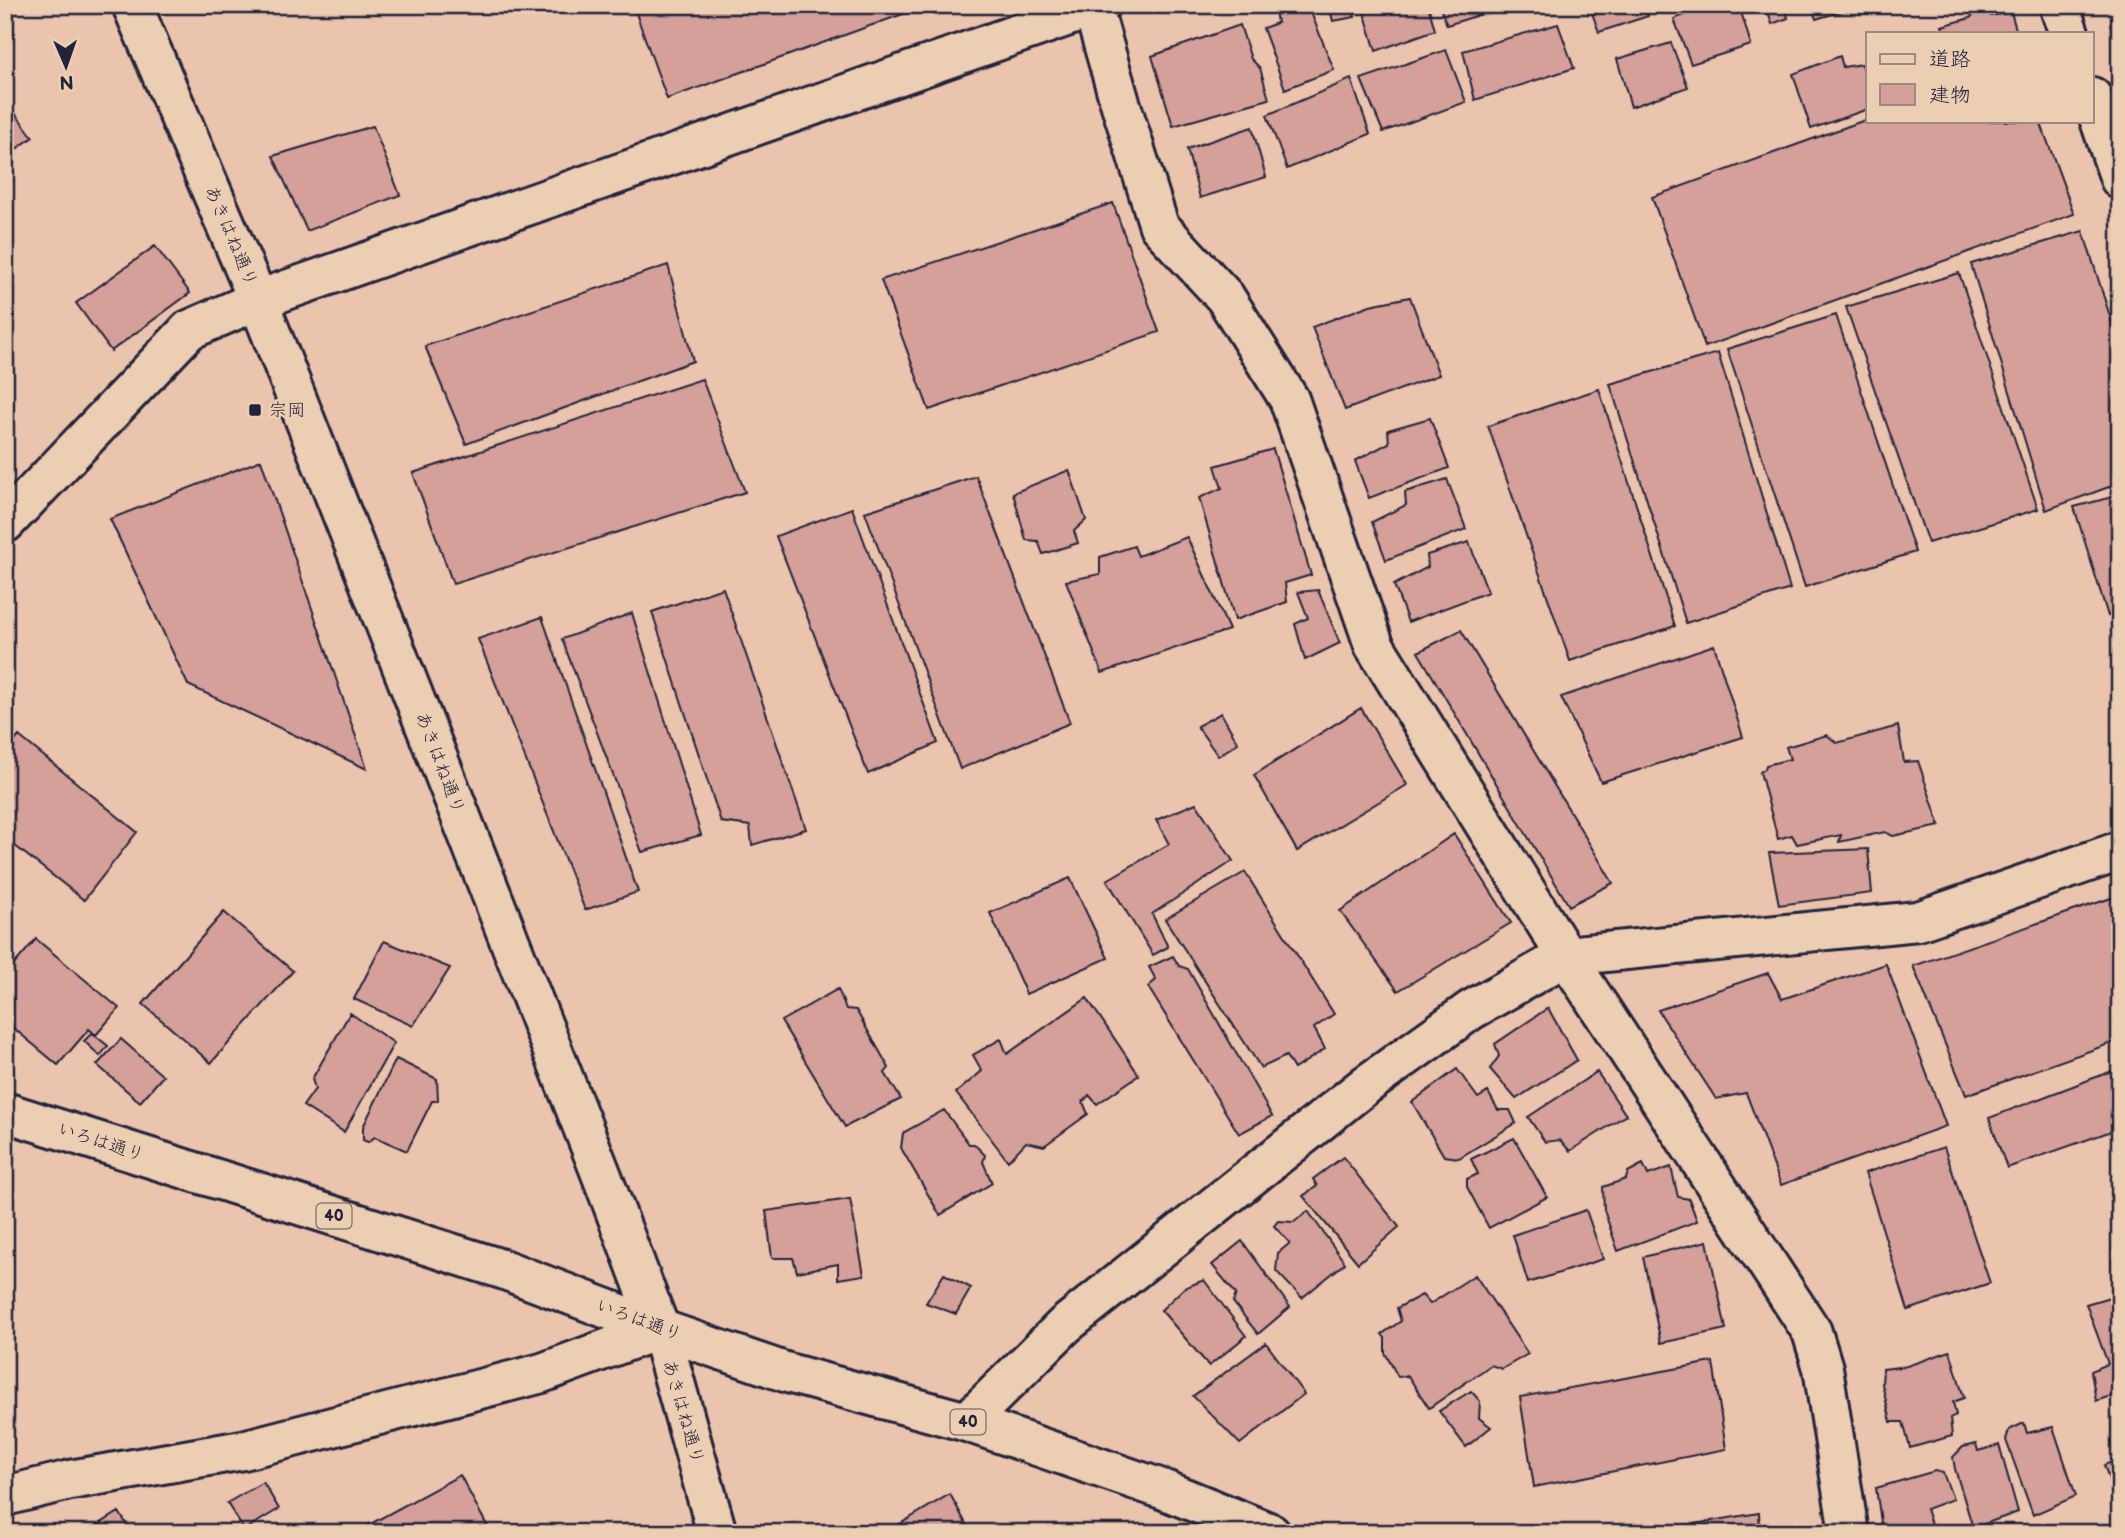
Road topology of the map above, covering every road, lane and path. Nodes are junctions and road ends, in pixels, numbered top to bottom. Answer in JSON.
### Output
{"nodes":[{"id":1,"x":132,"y":5,"type":"edge"},
{"id":2,"x":2059,"y":5,"type":"edge"},
{"id":3,"x":1095,"y":6,"type":"edge"},
{"id":4,"x":2069,"y":32,"type":"edge"},
{"id":5,"x":2094,"y":103,"type":"edge"},
{"id":6,"x":2120,"y":179,"type":"edge"},
{"id":7,"x":258,"y":300,"type":"junction"},
{"id":8,"x":5,"y":523,"type":"edge"},
{"id":9,"x":2120,"y":852,"type":"edge"},
{"id":10,"x":1566,"y":956,"type":"junction"},
{"id":11,"x":5,"y":1112,"type":"edge"},
{"id":12,"x":660,"y":1329,"type":"junction"},
{"id":13,"x":967,"y":1422,"type":"junction"},
{"id":14,"x":5,"y":1496,"type":"edge"},
{"id":15,"x":717,"y":1533,"type":"edge"},
{"id":16,"x":1271,"y":1533,"type":"edge"},
{"id":17,"x":1849,"y":1533,"type":"edge"}],
"edges":[{"from":1,"to":7,"type":"street","name":"あきはね通り"},
{"from":2,"to":4,"type":"street"},
{"from":3,"to":7,"type":"street"},
{"from":3,"to":10,"type":"street"},
{"from":5,"to":6,"type":"street"},
{"from":7,"to":8,"type":"street"},
{"from":7,"to":12,"type":"street","name":"あきはね通り"},
{"from":9,"to":10,"type":"street"},
{"from":10,"to":13,"type":"street"},
{"from":10,"to":17,"type":"street"},
{"from":11,"to":12,"type":"street","name":"いろは通り","number":"40"},
{"from":12,"to":13,"type":"street","name":"いろは通り","number":"40"},
{"from":12,"to":14,"type":"street"},
{"from":12,"to":15,"type":"street","name":"あきはね通り"},
{"from":13,"to":16,"type":"street","name":"いろは通り","number":"40"}]}
